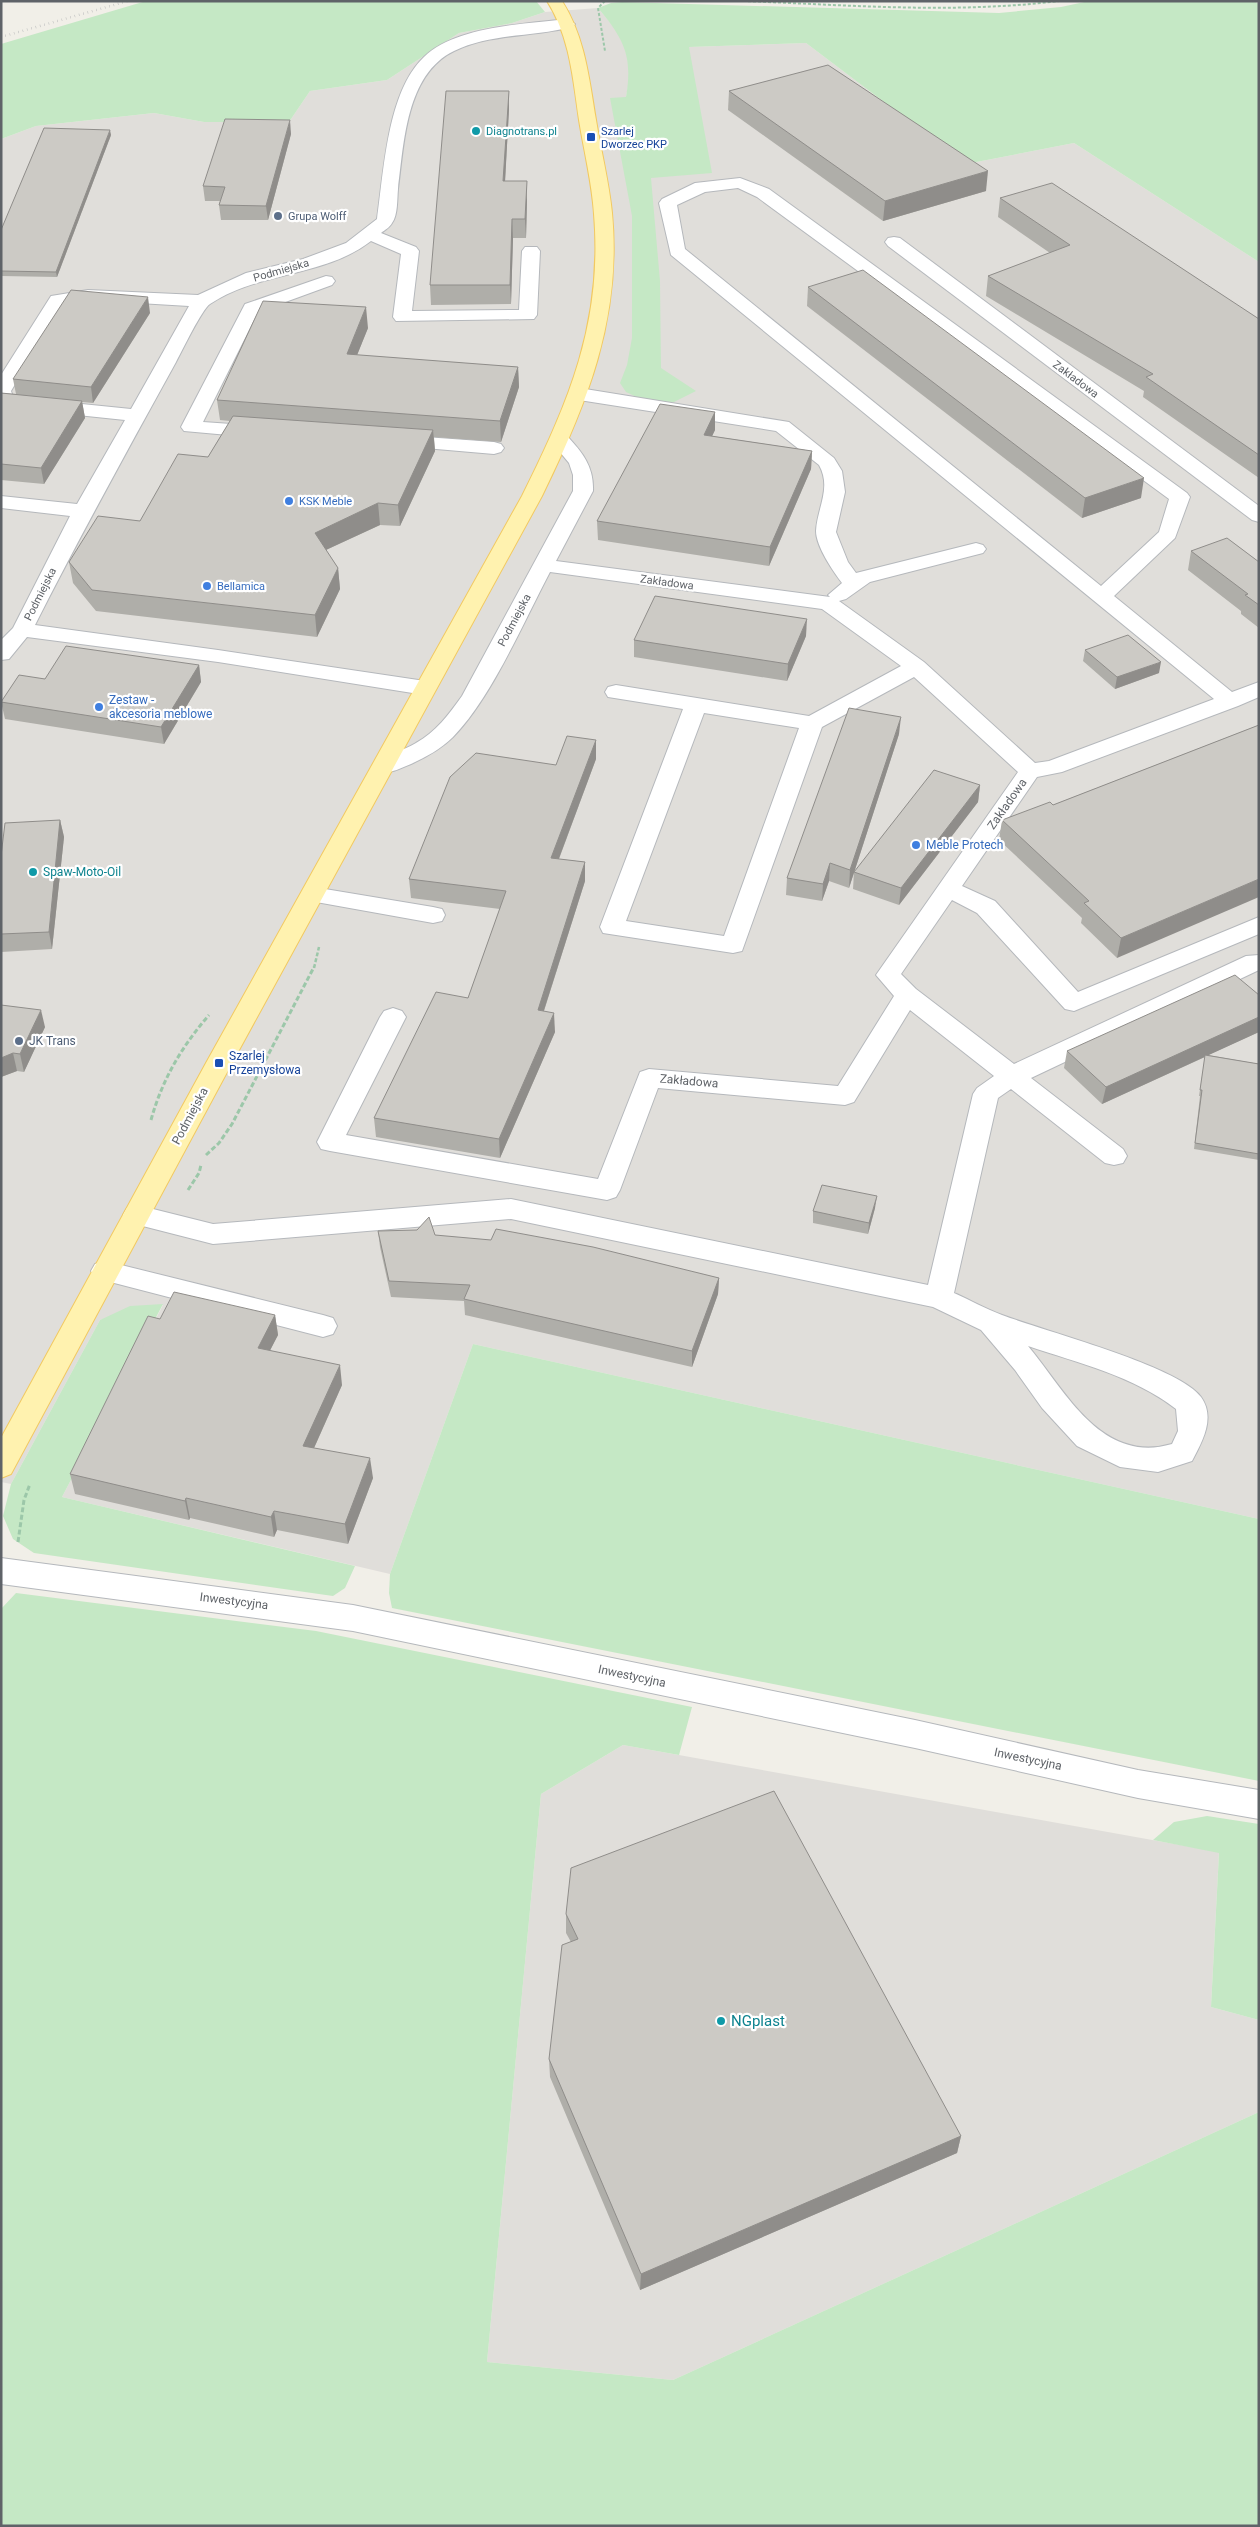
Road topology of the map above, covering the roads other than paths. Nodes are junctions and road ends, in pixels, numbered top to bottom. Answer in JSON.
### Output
{"nodes":[{"id":1,"x":554,"y":1,"type":"edge"},
{"id":2,"x":567,"y":24,"type":"junction"},
{"id":3,"x":369,"y":234,"type":"junction"},
{"id":4,"x":894,"y":242,"type":"dead end"},
{"id":5,"x":531,"y":251,"type":"dead end"},
{"id":6,"x":309,"y":262,"type":"junction"},
{"id":7,"x":326,"y":281,"type":"junction"},
{"id":8,"x":319,"y":299,"type":"dead end"},
{"id":9,"x":201,"y":301,"type":"junction"},
{"id":10,"x":579,"y":394,"type":"junction"},
{"id":11,"x":137,"y":415,"type":"junction"},
{"id":12,"x":279,"y":433,"type":"edge"},
{"id":13,"x":377,"y":440,"type":"edge"},
{"id":14,"x":560,"y":440,"type":"junction"},
{"id":15,"x":494,"y":448,"type":"edge"},
{"id":16,"x":1,"y":502,"type":"edge"},
{"id":17,"x":83,"y":511,"type":"junction"},
{"id":18,"x":1259,"y":516,"type":"edge"},
{"id":19,"x":976,"y":549,"type":"dead end"},
{"id":20,"x":543,"y":565,"type":"junction"},
{"id":21,"x":854,"y":585,"type":"junction"},
{"id":22,"x":1102,"y":596,"type":"junction"},
{"id":23,"x":828,"y":603,"type":"junction"},
{"id":24,"x":22,"y":630,"type":"junction"},
{"id":25,"x":1,"y":654,"type":"edge"},
{"id":26,"x":916,"y":666,"type":"junction"},
{"id":27,"x":425,"y":688,"type":"junction"},
{"id":28,"x":1259,"y":689,"type":"edge"},
{"id":29,"x":616,"y":692,"type":"dead end"},
{"id":30,"x":1230,"y":701,"type":"junction"},
{"id":31,"x":696,"y":705,"type":"junction"},
{"id":32,"x":812,"y":723,"type":"junction"},
{"id":33,"x":383,"y":767,"type":"junction"},
{"id":34,"x":1030,"y":770,"type":"junction"},
{"id":35,"x":948,"y":889,"type":"junction"},
{"id":36,"x":313,"y":894,"type":"junction"},
{"id":37,"x":432,"y":914,"type":"dead end"},
{"id":38,"x":1259,"y":925,"type":"edge"},
{"id":39,"x":1255,"y":962,"type":"dead end"},
{"id":40,"x":907,"y":995,"type":"junction"},
{"id":41,"x":392,"y":1017,"type":"dead end"},
{"id":42,"x":1012,"y":1076,"type":"junction"},
{"id":43,"x":1114,"y":1156,"type":"dead end"},
{"id":44,"x":137,"y":1215,"type":"junction"},
{"id":45,"x":106,"y":1270,"type":"junction"},
{"id":46,"x":939,"y":1298,"type":"junction"},
{"id":47,"x":991,"y":1322,"type":"junction"},
{"id":48,"x":323,"y":1326,"type":"dead end"},
{"id":49,"x":1,"y":1466,"type":"edge"},
{"id":50,"x":9,"y":1558,"type":"edge"},
{"id":51,"x":1259,"y":1805,"type":"edge"}],
"edges":[{"from":1,"to":2,"type":"main road","name":"Podmiejska"},
{"from":2,"to":3,"type":"street","name":"Podmiejska"},
{"from":2,"to":10,"type":"main road","name":"Podmiejska"},
{"from":3,"to":5,"type":"street"},
{"from":3,"to":6,"type":"street","name":"Podmiejska"},
{"from":4,"to":18,"type":"street","name":"Zakładowa"},
{"from":6,"to":7,"type":"street"},
{"from":6,"to":9,"type":"street","name":"Podmiejska"},
{"from":7,"to":8,"type":"street"},
{"from":7,"to":12,"type":"street"},
{"from":9,"to":11,"type":"street","name":"Podmiejska"},
{"from":9,"to":11,"type":"street"},
{"from":10,"to":14,"type":"main road","name":"Podmiejska"},
{"from":10,"to":21,"type":"street"},
{"from":11,"to":17,"type":"street","name":"Podmiejska"},
{"from":13,"to":15,"type":"street"},
{"from":14,"to":20,"type":"street","name":"Podmiejska"},
{"from":14,"to":27,"type":"main road","name":"Podmiejska"},
{"from":16,"to":17,"type":"street"},
{"from":17,"to":24,"type":"street","name":"Podmiejska"},
{"from":19,"to":21,"type":"street"},
{"from":20,"to":23,"type":"street","name":"Zakładowa"},
{"from":20,"to":33,"type":"street","name":"Podmiejska"},
{"from":21,"to":23,"type":"street"},
{"from":22,"to":22,"type":"street"},
{"from":22,"to":30,"type":"street"},
{"from":23,"to":26,"type":"street","name":"Zakładowa"},
{"from":24,"to":25,"type":"street","name":"Podmiejska"},
{"from":24,"to":27,"type":"street","name":"Podmiejska"},
{"from":26,"to":32,"type":"street"},
{"from":26,"to":34,"type":"street","name":"Zakładowa"},
{"from":27,"to":33,"type":"main road","name":"Podmiejska"},
{"from":28,"to":30,"type":"street","name":"Zakładowa"},
{"from":29,"to":31,"type":"street"},
{"from":30,"to":34,"type":"street","name":"Zakładowa"},
{"from":31,"to":32,"type":"street"},
{"from":31,"to":32,"type":"street"},
{"from":33,"to":36,"type":"main road","name":"Podmiejska"},
{"from":34,"to":35,"type":"street","name":"Zakładowa"},
{"from":35,"to":38,"type":"street"},
{"from":35,"to":40,"type":"street","name":"Zakładowa"},
{"from":36,"to":37,"type":"street"},
{"from":36,"to":44,"type":"main road","name":"Podmiejska"},
{"from":39,"to":42,"type":"street"},
{"from":40,"to":41,"type":"street","name":"Zakładowa"},
{"from":40,"to":42,"type":"street"},
{"from":42,"to":43,"type":"street"},
{"from":42,"to":46,"type":"street"},
{"from":44,"to":45,"type":"main road","name":"Podmiejska"},
{"from":44,"to":46,"type":"street"},
{"from":45,"to":48,"type":"street"},
{"from":45,"to":49,"type":"main road","name":"Podmiejska"},
{"from":46,"to":47,"type":"street"},
{"from":47,"to":47,"type":"street"},
{"from":50,"to":51,"type":"street","name":"Inwestycyjna"}]}
